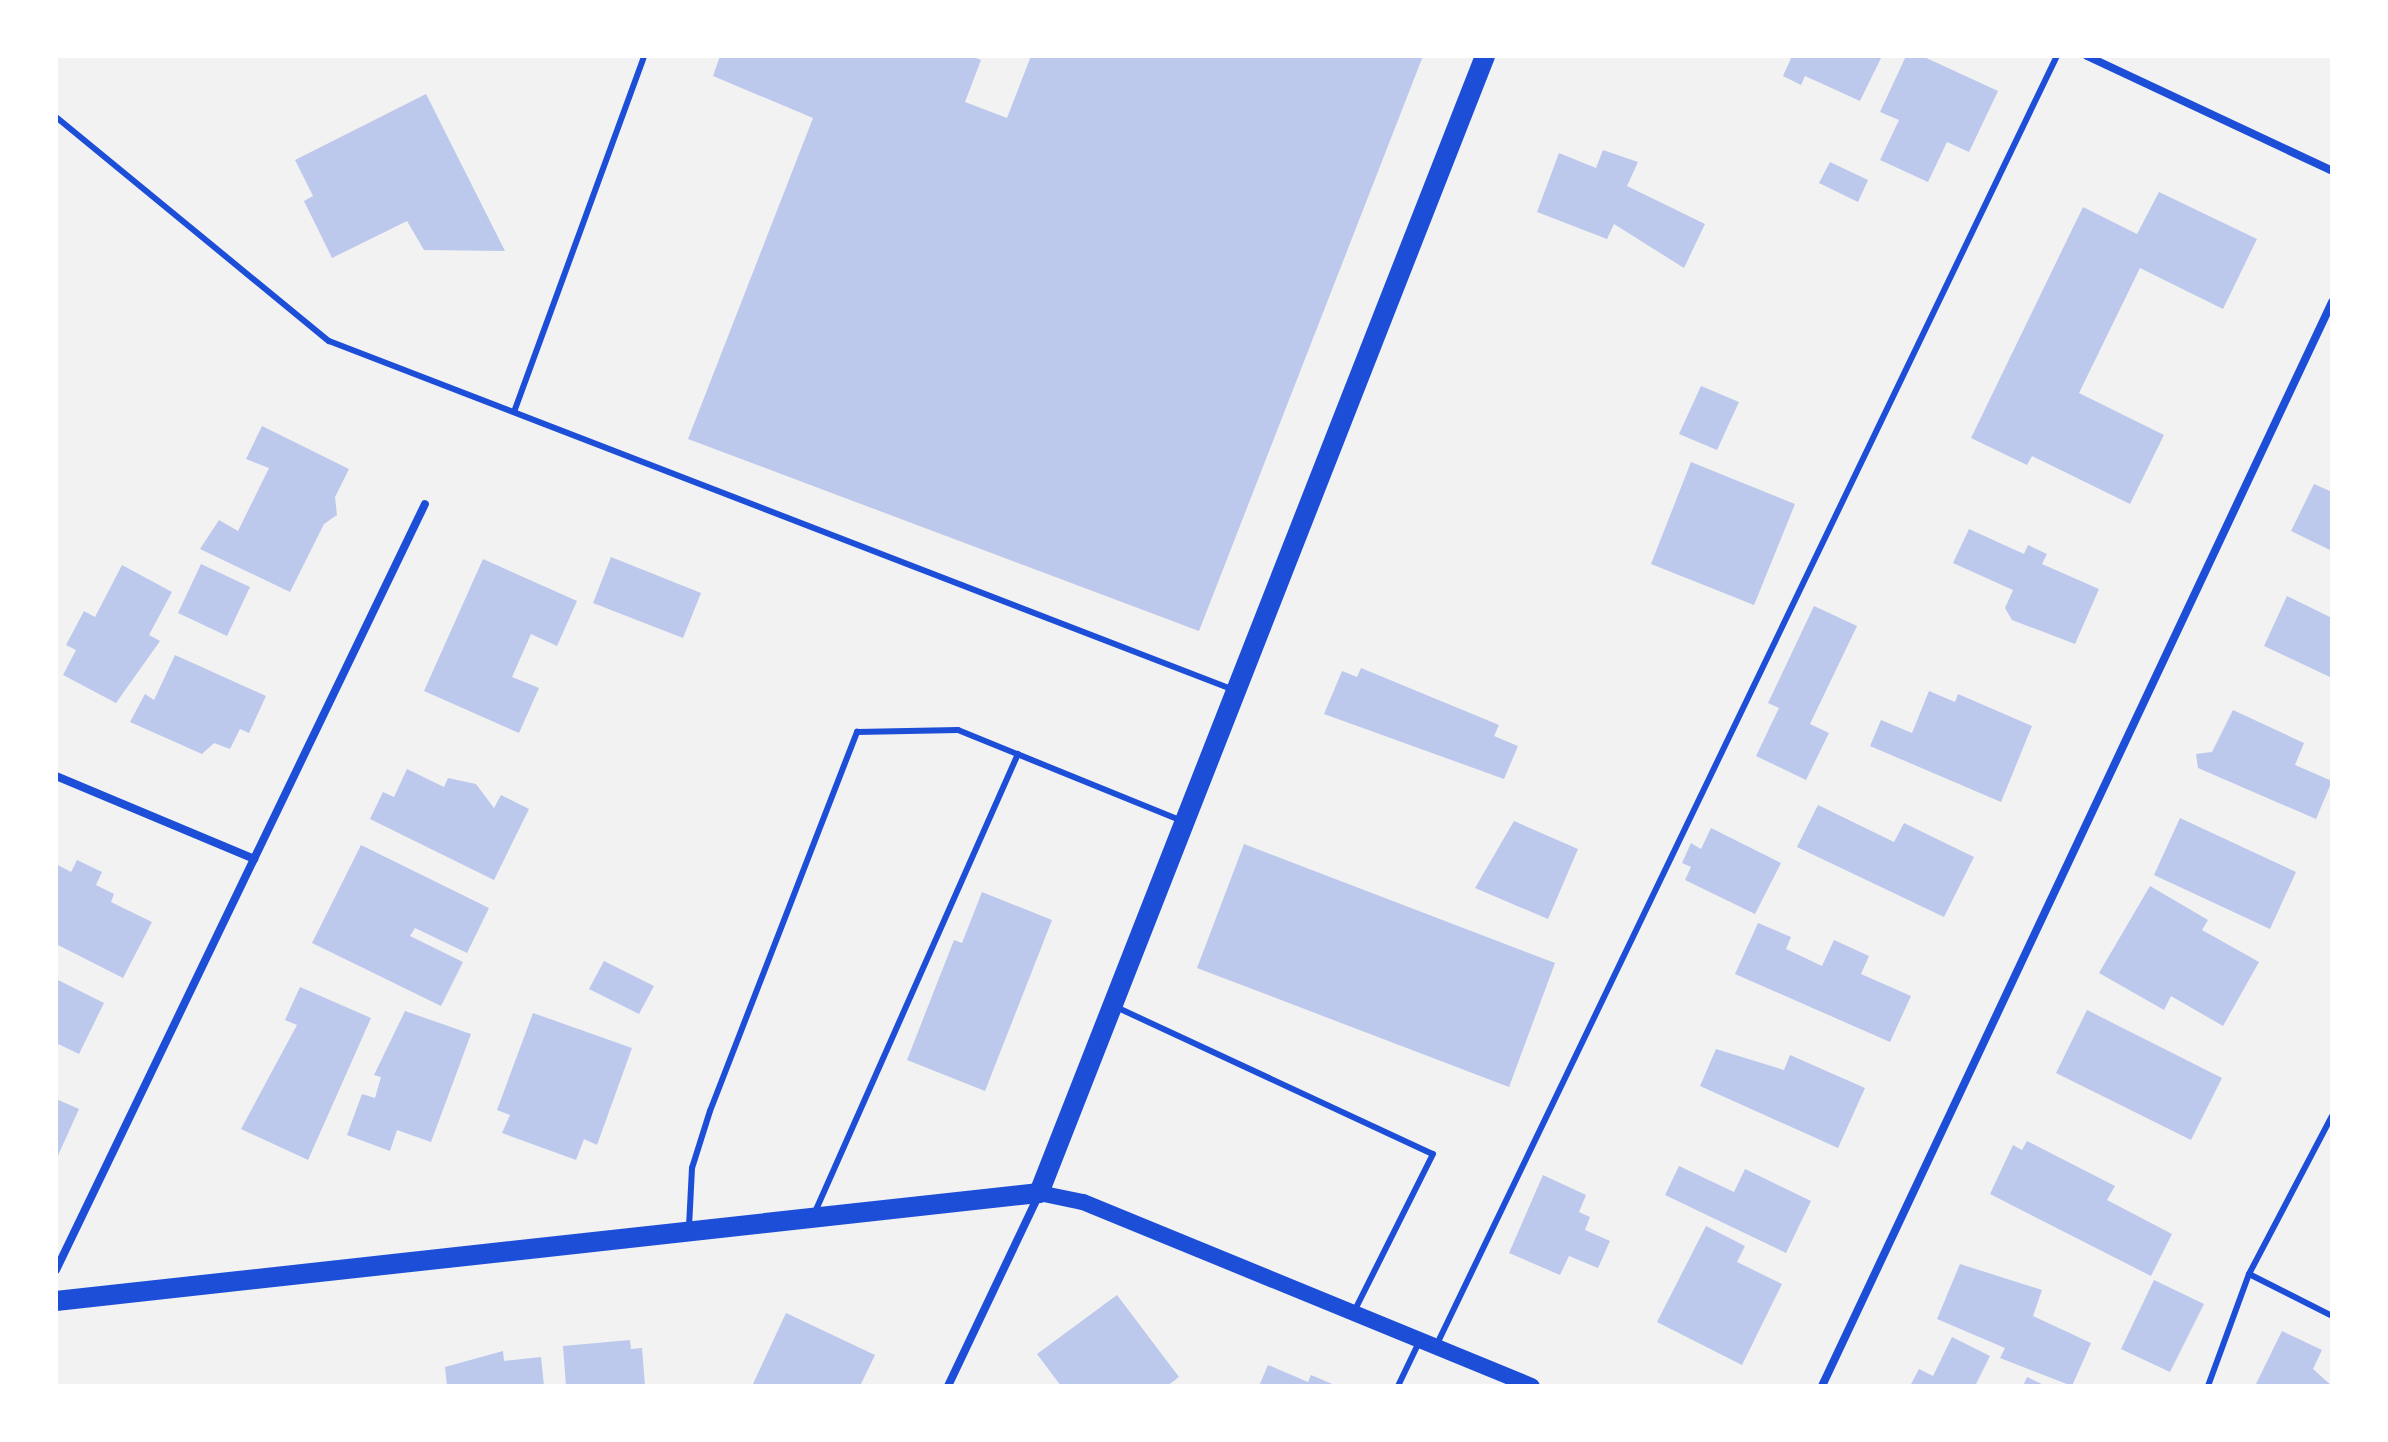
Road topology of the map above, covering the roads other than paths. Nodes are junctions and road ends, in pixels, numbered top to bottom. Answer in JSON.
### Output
{"nodes":[{"id":1,"x":644,"y":56,"type":"edge"},
{"id":2,"x":1485,"y":56,"type":"edge"},
{"id":3,"x":2057,"y":56,"type":"edge"},
{"id":4,"x":2087,"y":56,"type":"edge"},
{"id":5,"x":56,"y":117,"type":"edge"},
{"id":6,"x":2332,"y":171,"type":"edge"},
{"id":7,"x":2332,"y":302,"type":"edge"},
{"id":8,"x":514,"y":412,"type":"junction"},
{"id":9,"x":425,"y":504,"type":"dead end"},
{"id":10,"x":1237,"y":691,"type":"junction"},
{"id":11,"x":1018,"y":754,"type":"junction"},
{"id":12,"x":56,"y":776,"type":"edge"},
{"id":13,"x":1186,"y":823,"type":"junction"},
{"id":14,"x":254,"y":859,"type":"junction"},
{"id":15,"x":1113,"y":1005,"type":"junction"},
{"id":16,"x":2332,"y":1116,"type":"edge"},
{"id":17,"x":1039,"y":1193,"type":"junction"},
{"id":18,"x":814,"y":1215,"type":"junction"},
{"id":19,"x":689,"y":1229,"type":"junction"},
{"id":20,"x":56,"y":1270,"type":"edge"},
{"id":21,"x":2249,"y":1274,"type":"junction"},
{"id":22,"x":56,"y":1301,"type":"edge"},
{"id":23,"x":1354,"y":1313,"type":"junction"},
{"id":24,"x":2332,"y":1316,"type":"edge"},
{"id":25,"x":1420,"y":1340,"type":"junction"},
{"id":26,"x":1436,"y":1347,"type":"junction"},
{"id":27,"x":948,"y":1386,"type":"edge"},
{"id":28,"x":1398,"y":1386,"type":"edge"},
{"id":29,"x":1532,"y":1386,"type":"edge"},
{"id":30,"x":1822,"y":1386,"type":"edge"},
{"id":31,"x":2208,"y":1386,"type":"edge"}],
"edges":[{"from":1,"to":8,"type":"lane"},
{"from":2,"to":10,"type":"main road"},
{"from":3,"to":26,"type":"lane"},
{"from":4,"to":6,"type":"street"},
{"from":5,"to":8,"type":"lane"},
{"from":7,"to":30,"type":"street"},
{"from":8,"to":10,"type":"lane"},
{"from":9,"to":14,"type":"street"},
{"from":10,"to":13,"type":"main road"},
{"from":11,"to":13,"type":"lane"},
{"from":11,"to":18,"type":"lane"},
{"from":11,"to":19,"type":"lane"},
{"from":12,"to":14,"type":"street"},
{"from":13,"to":15,"type":"main road"},
{"from":14,"to":20,"type":"street"},
{"from":15,"to":17,"type":"main road"},
{"from":15,"to":23,"type":"lane"},
{"from":16,"to":21,"type":"lane"},
{"from":17,"to":18,"type":"main road"},
{"from":17,"to":23,"type":"main road"},
{"from":17,"to":27,"type":"street"},
{"from":18,"to":19,"type":"main road"},
{"from":19,"to":22,"type":"main road"},
{"from":21,"to":24,"type":"lane"},
{"from":21,"to":31,"type":"lane"},
{"from":23,"to":25,"type":"main road"},
{"from":25,"to":26,"type":"main road"},
{"from":25,"to":28,"type":"lane"},
{"from":26,"to":29,"type":"main road"}]}
